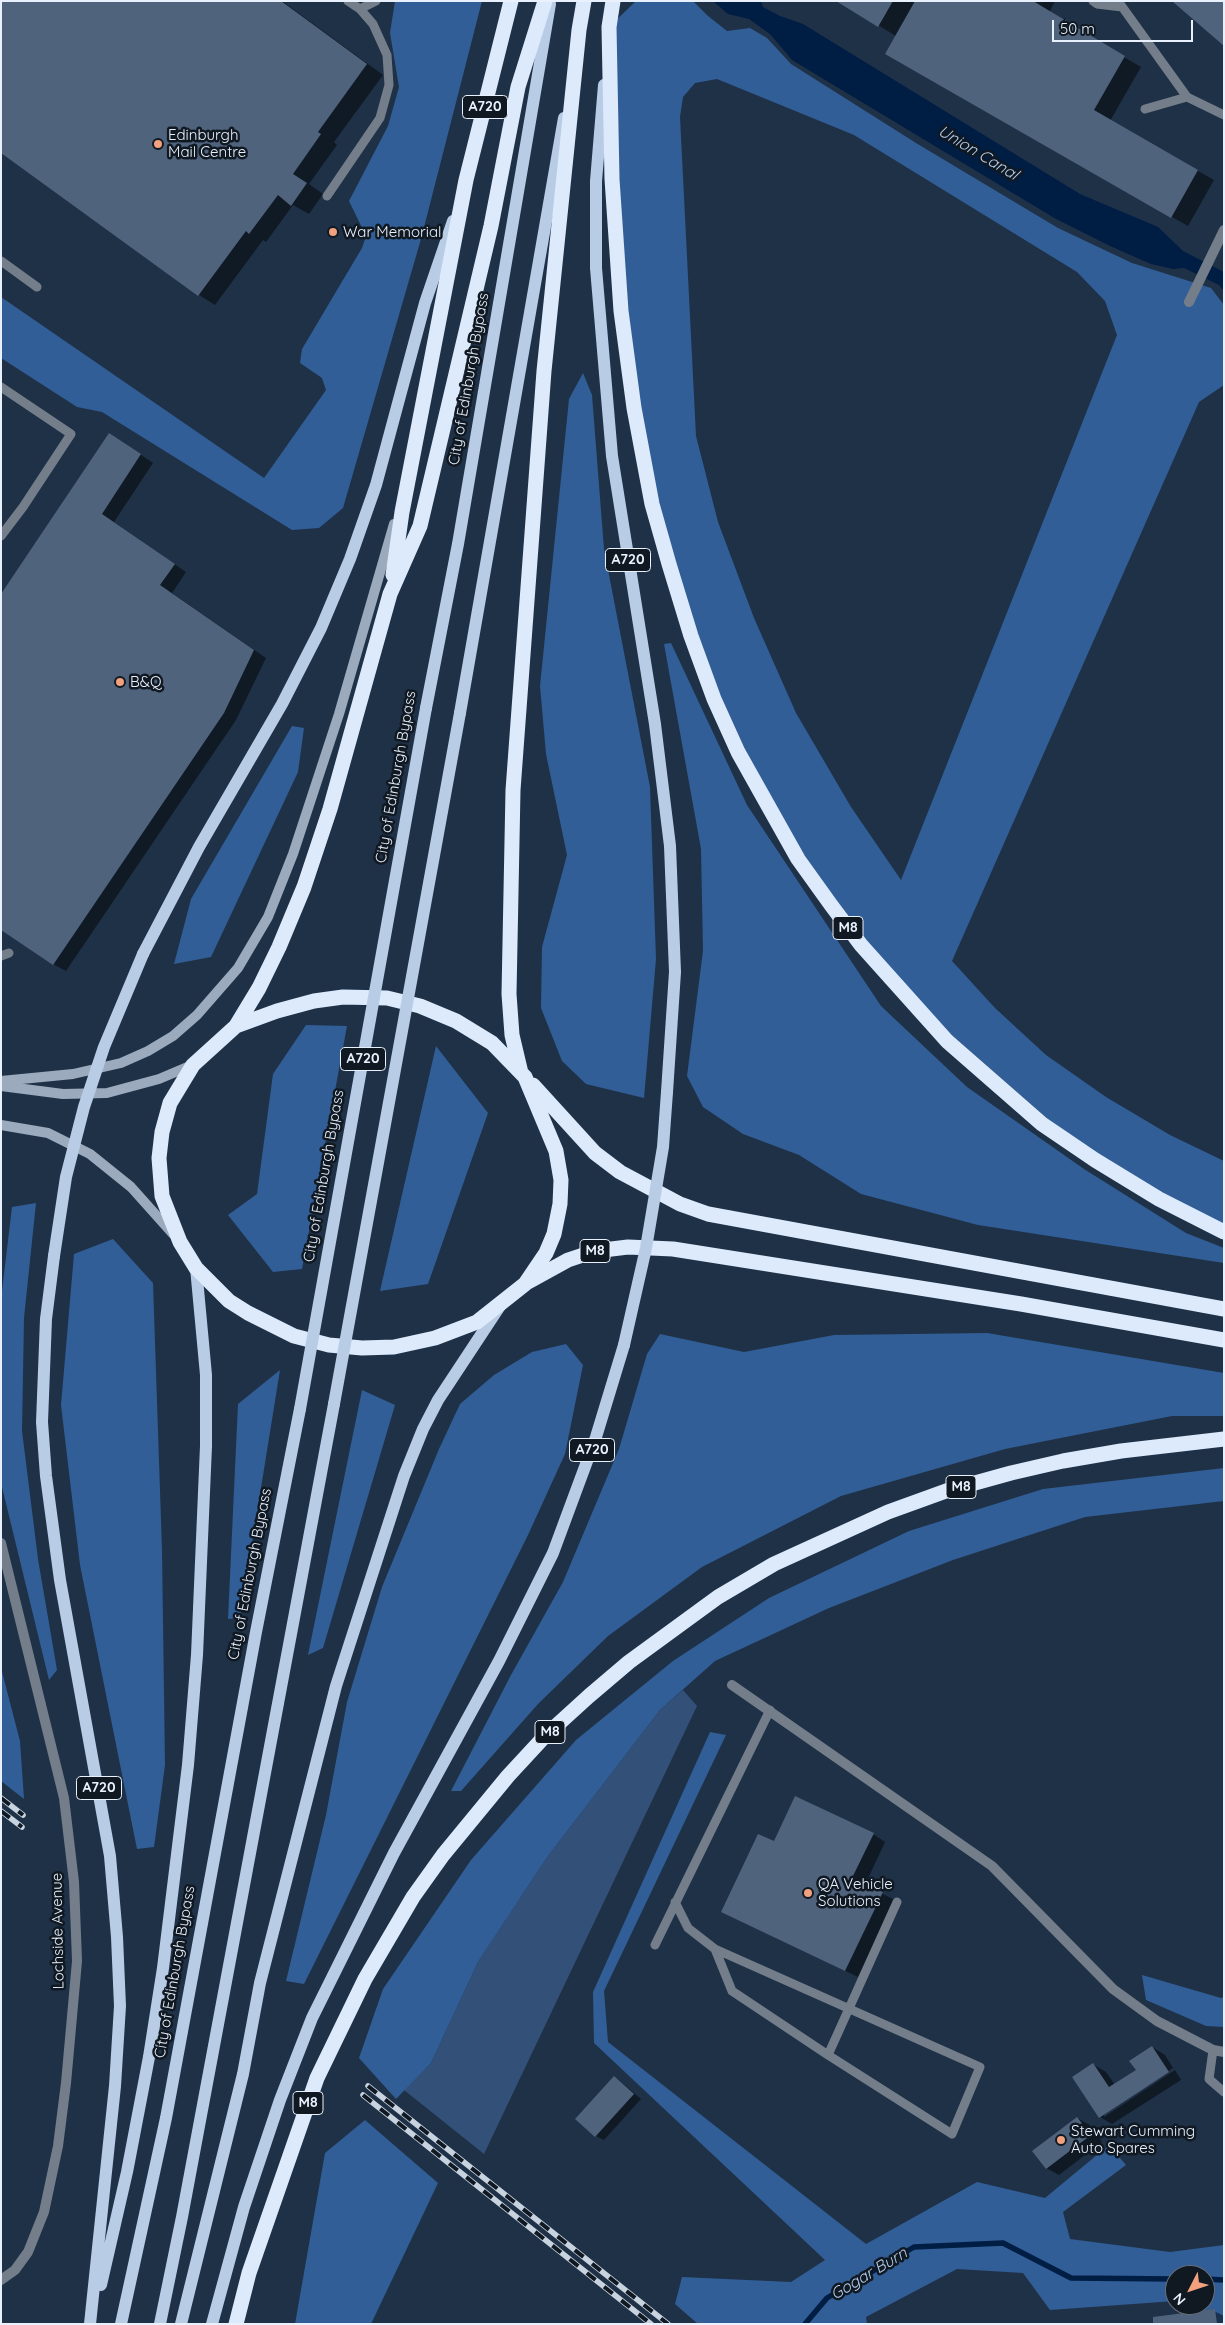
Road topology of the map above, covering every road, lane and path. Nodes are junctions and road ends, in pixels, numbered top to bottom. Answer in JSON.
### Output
{"nodes":[{"id":1,"x":348,"y":1,"type":"edge"},
{"id":2,"x":376,"y":1,"type":"edge"},
{"id":3,"x":511,"y":1,"type":"edge"},
{"id":4,"x":545,"y":1,"type":"edge"},
{"id":5,"x":550,"y":1,"type":"edge"},
{"id":6,"x":584,"y":1,"type":"edge"},
{"id":7,"x":613,"y":1,"type":"edge"},
{"id":8,"x":1093,"y":1,"type":"edge"},
{"id":9,"x":1120,"y":4,"type":"edge"},
{"id":10,"x":360,"y":10,"type":"junction"},
{"id":11,"x":609,"y":27,"type":"junction"},
{"id":12,"x":579,"y":30,"type":"junction"},
{"id":13,"x":1187,"y":97,"type":"junction"},
{"id":14,"x":1145,"y":109,"type":"dead end"},
{"id":15,"x":1224,"y":114,"type":"edge"},
{"id":16,"x":466,"y":180,"type":"junction"},
{"id":17,"x":327,"y":196,"type":"dead end"},
{"id":18,"x":1224,"y":230,"type":"edge"},
{"id":19,"x":1,"y":261,"type":"edge"},
{"id":20,"x":37,"y":287,"type":"dead end"},
{"id":21,"x":1189,"y":302,"type":"dead end"},
{"id":22,"x":1,"y":387,"type":"edge"},
{"id":23,"x":412,"y":465,"type":"junction"},
{"id":24,"x":1,"y":536,"type":"edge"},
{"id":25,"x":390,"y":594,"type":"junction"},
{"id":26,"x":236,"y":1026,"type":"junction"},
{"id":27,"x":193,"y":1065,"type":"junction"},
{"id":28,"x":523,"y":1075,"type":"junction"},
{"id":29,"x":1,"y":1081,"type":"edge"},
{"id":30,"x":1,"y":1086,"type":"edge"},
{"id":31,"x":1,"y":1125,"type":"edge"},
{"id":32,"x":1224,"y":1232,"type":"edge"},
{"id":33,"x":180,"y":1242,"type":"junction"},
{"id":34,"x":196,"y":1268,"type":"junction"},
{"id":35,"x":525,"y":1284,"type":"junction"},
{"id":36,"x":501,"y":1304,"type":"junction"},
{"id":37,"x":1224,"y":1309,"type":"edge"},
{"id":38,"x":1224,"y":1340,"type":"edge"},
{"id":39,"x":1224,"y":1439,"type":"edge"},
{"id":40,"x":1,"y":1543,"type":"edge"},
{"id":41,"x":732,"y":1685,"type":"dead end"},
{"id":42,"x":770,"y":1710,"type":"junction"},
{"id":43,"x":675,"y":1902,"type":"junction"},
{"id":44,"x":897,"y":1902,"type":"dead end"},
{"id":45,"x":655,"y":1944,"type":"dead end"},
{"id":46,"x":715,"y":1949,"type":"junction"},
{"id":47,"x":850,"y":2009,"type":"junction"},
{"id":48,"x":1219,"y":2051,"type":"edge"},
{"id":49,"x":828,"y":2055,"type":"junction"},
{"id":50,"x":1224,"y":2092,"type":"edge"},
{"id":51,"x":1,"y":2280,"type":"edge"},
{"id":52,"x":91,"y":2324,"type":"edge"},
{"id":53,"x":121,"y":2324,"type":"edge"},
{"id":54,"x":160,"y":2324,"type":"edge"},
{"id":55,"x":181,"y":2324,"type":"edge"},
{"id":56,"x":212,"y":2324,"type":"edge"},
{"id":57,"x":236,"y":2324,"type":"edge"}],
"edges":[{"from":1,"to":10,"type":"lane"},
{"from":2,"to":10,"type":"lane"},
{"from":3,"to":16,"type":"highway","number":"A720"},
{"from":4,"to":25,"type":"highway"},
{"from":5,"to":53,"type":"main road","name":"City of Edinburgh Bypass","number":"A720","bridge":true},
{"from":6,"to":12,"type":"highway","number":"A720"},
{"from":7,"to":11,"type":"highway","number":"A720"},
{"from":8,"to":9,"type":"lane"},
{"from":9,"to":13,"type":"lane"},
{"from":10,"to":17,"type":"lane"},
{"from":11,"to":32,"type":"highway","number":"M8"},
{"from":11,"to":56,"type":"main road","number":"A720","bridge":true},
{"from":12,"to":28,"type":"highway"},
{"from":12,"to":54,"type":"main road","number":"A720","bridge":true},
{"from":13,"to":14,"type":"lane"},
{"from":13,"to":15,"type":"lane"},
{"from":16,"to":23,"type":"highway"},
{"from":16,"to":52,"type":"main road","number":"A720","bridge":true},
{"from":18,"to":21,"type":"street"},
{"from":19,"to":20,"type":"lane"},
{"from":22,"to":24,"type":"lane"},
{"from":23,"to":25,"type":"highway"},
{"from":23,"to":29,"type":"street"},
{"from":25,"to":26,"type":"highway"},
{"from":26,"to":27,"type":"highway"},
{"from":26,"to":28,"type":"highway"},
{"from":27,"to":30,"type":"street"},
{"from":27,"to":33,"type":"highway"},
{"from":28,"to":35,"type":"highway"},
{"from":28,"to":37,"type":"highway"},
{"from":31,"to":33,"type":"street"},
{"from":33,"to":34,"type":"highway"},
{"from":34,"to":36,"type":"highway"},
{"from":34,"to":52,"type":"main road","number":"A720"},
{"from":35,"to":36,"type":"highway"},
{"from":35,"to":38,"type":"highway","number":"M8"},
{"from":36,"to":55,"type":"main road"},
{"from":39,"to":57,"type":"highway","number":"M8"},
{"from":40,"to":51,"type":"street","name":"Lochside Avenue"},
{"from":41,"to":42,"type":"street"},
{"from":42,"to":43,"type":"lane"},
{"from":42,"to":48,"type":"street"},
{"from":43,"to":45,"type":"lane"},
{"from":43,"to":46,"type":"lane"},
{"from":44,"to":47,"type":"lane"},
{"from":46,"to":47,"type":"lane"},
{"from":46,"to":49,"type":"lane"},
{"from":47,"to":49,"type":"lane"},
{"from":47,"to":49,"type":"lane"},
{"from":48,"to":50,"type":"lane"}]}
